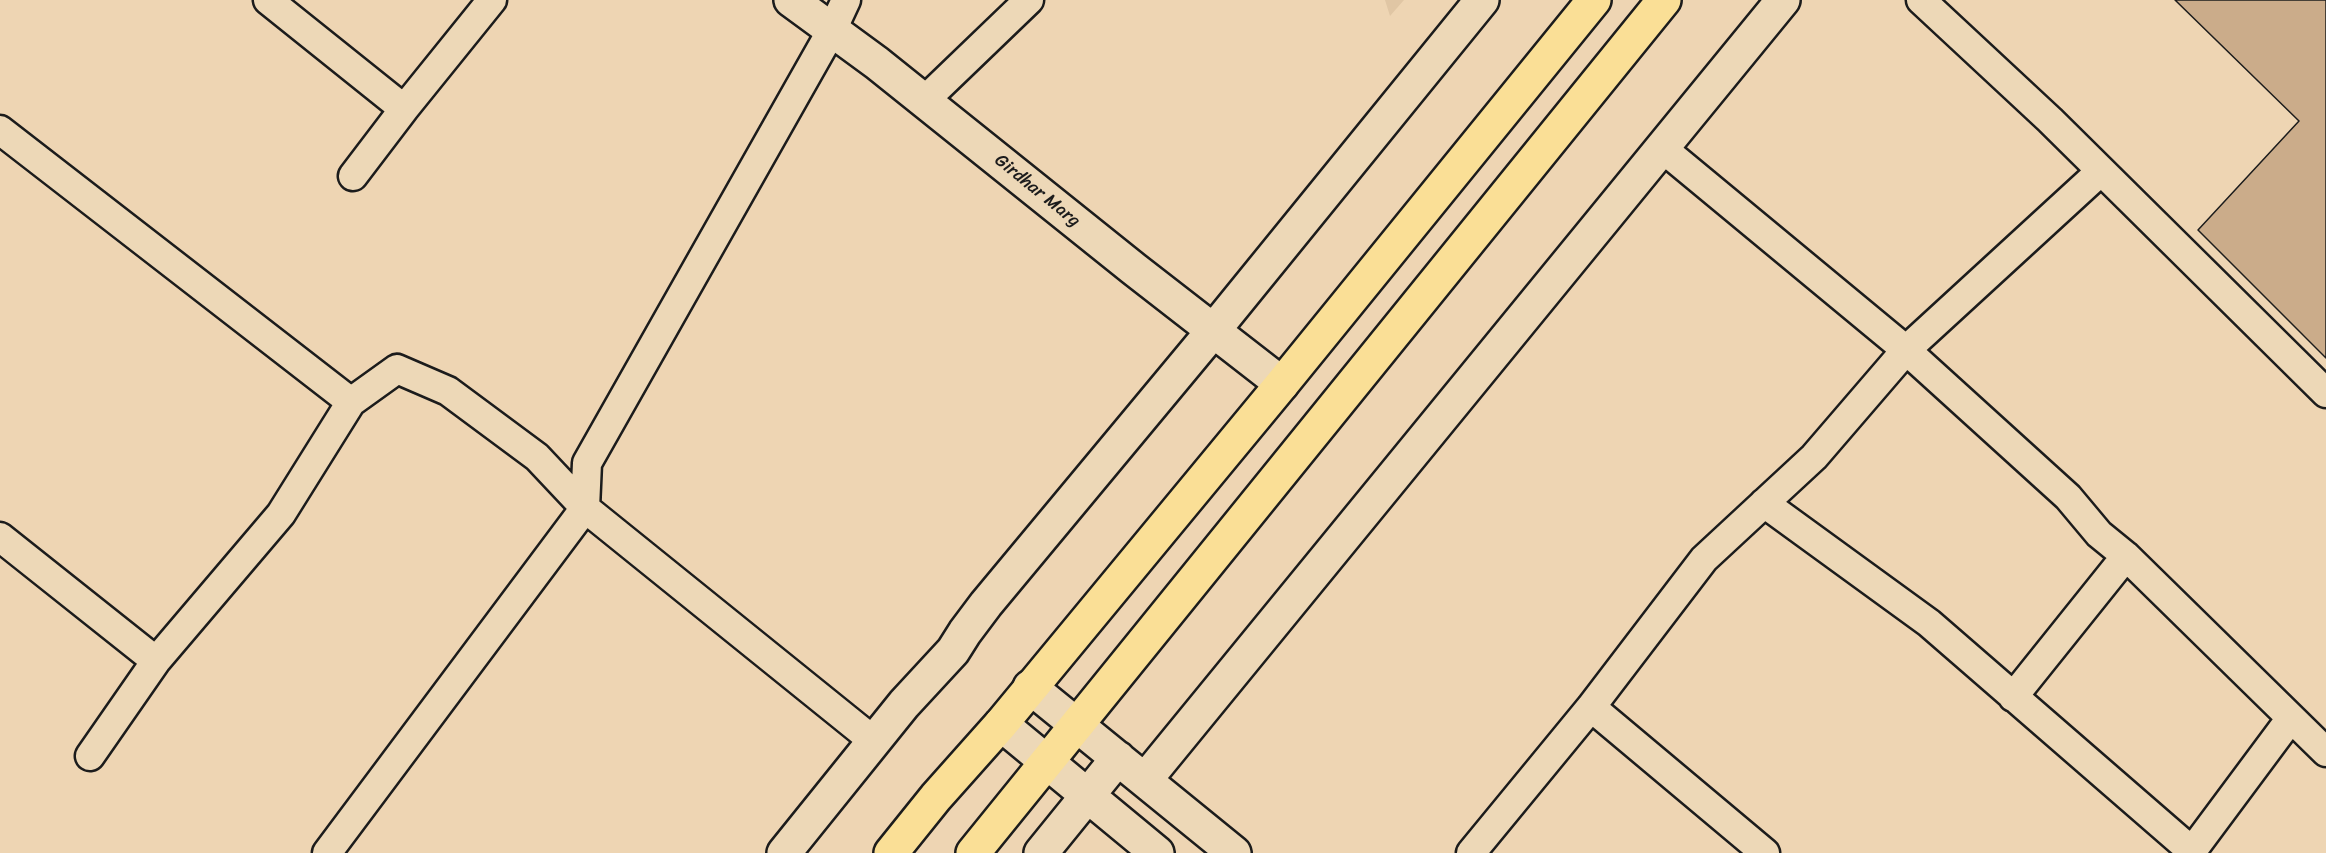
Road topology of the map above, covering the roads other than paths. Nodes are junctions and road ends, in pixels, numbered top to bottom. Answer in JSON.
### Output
{"nodes":[{"id":1,"x":268,"y":0,"type":"edge"},
{"id":2,"x":492,"y":0,"type":"edge"},
{"id":3,"x":791,"y":0,"type":"edge"},
{"id":4,"x":846,"y":0,"type":"edge"},
{"id":5,"x":1029,"y":0,"type":"edge"},
{"id":6,"x":1482,"y":0,"type":"edge"},
{"id":7,"x":1594,"y":0,"type":"edge"},
{"id":8,"x":1664,"y":0,"type":"edge"},
{"id":9,"x":1783,"y":0,"type":"edge"},
{"id":10,"x":1921,"y":0,"type":"edge"},
{"id":11,"x":832,"y":30,"type":"junction"},
{"id":12,"x":924,"y":101,"type":"junction"},
{"id":13,"x":404,"y":109,"type":"junction"},
{"id":14,"x":0,"y":130,"type":"edge"},
{"id":15,"x":1662,"y":148,"type":"junction"},
{"id":16,"x":2101,"y":171,"type":"junction"},
{"id":17,"x":352,"y":176,"type":"dead end"},
{"id":18,"x":1213,"y":331,"type":"junction"},
{"id":19,"x":1906,"y":350,"type":"junction"},
{"id":20,"x":1282,"y":384,"type":"junction"},
{"id":21,"x":2326,"y":393,"type":"edge"},
{"id":22,"x":351,"y":402,"type":"junction"},
{"id":23,"x":1764,"y":503,"type":"junction"},
{"id":24,"x":585,"y":508,"type":"junction"},
{"id":25,"x":0,"y":537,"type":"edge"},
{"id":26,"x":2126,"y":556,"type":"junction"},
{"id":27,"x":156,"y":661,"type":"junction"},
{"id":28,"x":1030,"y":687,"type":"junction"},
{"id":29,"x":2013,"y":697,"type":"junction"},
{"id":30,"x":1591,"y":707,"type":"junction"},
{"id":31,"x":2291,"y":718,"type":"junction"},
{"id":32,"x":1001,"y":724,"type":"junction"},
{"id":33,"x":1078,"y":726,"type":"junction"},
{"id":34,"x":875,"y":742,"type":"junction"},
{"id":35,"x":2326,"y":752,"type":"edge"},
{"id":36,"x":90,"y":756,"type":"dead end"},
{"id":37,"x":1118,"y":758,"type":"junction"},
{"id":38,"x":1047,"y":763,"type":"junction"},
{"id":39,"x":1145,"y":780,"type":"junction"},
{"id":40,"x":1088,"y":795,"type":"junction"},
{"id":41,"x":2193,"y":852,"type":"edge"},
{"id":42,"x":327,"y":853,"type":"edge"},
{"id":43,"x":783,"y":853,"type":"edge"},
{"id":44,"x":891,"y":853,"type":"edge"},
{"id":45,"x":973,"y":853,"type":"edge"},
{"id":46,"x":1041,"y":853,"type":"edge"},
{"id":47,"x":1157,"y":853,"type":"edge"},
{"id":48,"x":1234,"y":853,"type":"edge"},
{"id":49,"x":1471,"y":853,"type":"edge"},
{"id":50,"x":1765,"y":853,"type":"edge"}],
"edges":[{"from":1,"to":13,"type":"street"},
{"from":2,"to":13,"type":"street"},
{"from":3,"to":11,"type":"street","name":"Girdhar Marg"},
{"from":4,"to":11,"type":"street"},
{"from":5,"to":12,"type":"street"},
{"from":6,"to":18,"type":"street"},
{"from":7,"to":20,"type":"main road"},
{"from":8,"to":33,"type":"main road"},
{"from":9,"to":15,"type":"street"},
{"from":10,"to":16,"type":"street"},
{"from":11,"to":12,"type":"street","name":"Girdhar Marg"},
{"from":11,"to":24,"type":"street"},
{"from":12,"to":18,"type":"street","name":"Girdhar Marg"},
{"from":13,"to":17,"type":"street"},
{"from":14,"to":22,"type":"street"},
{"from":15,"to":19,"type":"street"},
{"from":15,"to":39,"type":"street"},
{"from":16,"to":19,"type":"street"},
{"from":16,"to":21,"type":"street"},
{"from":18,"to":20,"type":"street","name":"Girdhar Marg"},
{"from":18,"to":34,"type":"street"},
{"from":19,"to":23,"type":"street"},
{"from":19,"to":26,"type":"street"},
{"from":20,"to":28,"type":"main road"},
{"from":22,"to":24,"type":"street"},
{"from":22,"to":27,"type":"street"},
{"from":23,"to":29,"type":"street"},
{"from":23,"to":30,"type":"street"},
{"from":24,"to":34,"type":"street"},
{"from":24,"to":42,"type":"street"},
{"from":25,"to":27,"type":"street"},
{"from":26,"to":29,"type":"street"},
{"from":26,"to":31,"type":"street"},
{"from":27,"to":36,"type":"street"},
{"from":28,"to":32,"type":"main road"},
{"from":28,"to":33,"type":"street"},
{"from":29,"to":41,"type":"street"},
{"from":30,"to":49,"type":"street"},
{"from":30,"to":50,"type":"street"},
{"from":31,"to":35,"type":"street"},
{"from":31,"to":41,"type":"street"},
{"from":32,"to":38,"type":"street"},
{"from":32,"to":44,"type":"main road"},
{"from":33,"to":37,"type":"street"},
{"from":33,"to":38,"type":"main road"},
{"from":34,"to":43,"type":"street"},
{"from":37,"to":39,"type":"street"},
{"from":37,"to":40,"type":"street"},
{"from":38,"to":40,"type":"street"},
{"from":38,"to":45,"type":"main road"},
{"from":39,"to":48,"type":"street"},
{"from":40,"to":46,"type":"street"},
{"from":40,"to":47,"type":"street"}]}
